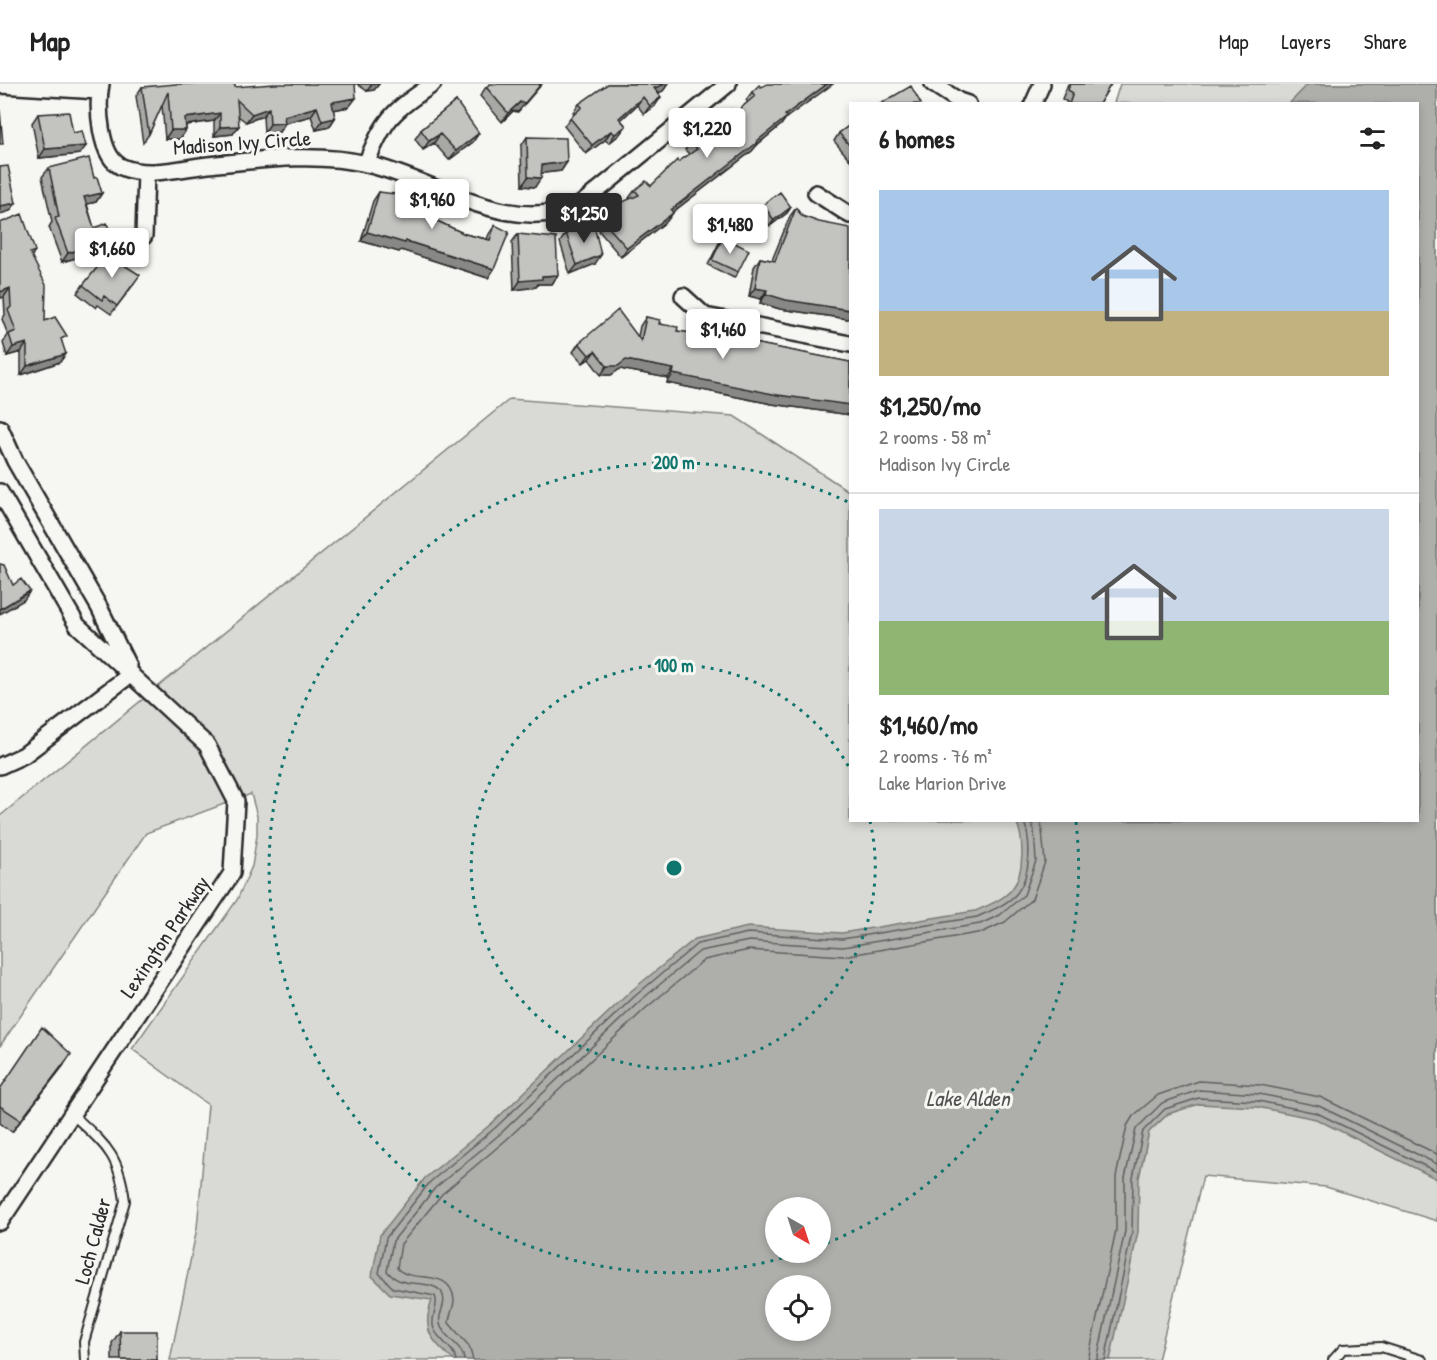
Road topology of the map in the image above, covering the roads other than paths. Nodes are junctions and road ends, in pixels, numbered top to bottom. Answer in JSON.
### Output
{"nodes":[{"id":1,"x":433,"y":84,"type":"edge"},
{"id":2,"x":728,"y":84,"type":"edge"},
{"id":3,"x":933,"y":84,"type":"edge"},
{"id":4,"x":1042,"y":84,"type":"edge"},
{"id":5,"x":0,"y":85,"type":"edge"},
{"id":6,"x":100,"y":88,"type":"edge"},
{"id":7,"x":962,"y":102,"type":"edge"},
{"id":8,"x":1034,"y":102,"type":"edge"},
{"id":9,"x":366,"y":164,"type":"junction"},
{"id":10,"x":146,"y":171,"type":"junction"},
{"id":11,"x":816,"y":193,"type":"dead end"},
{"id":12,"x":849,"y":214,"type":"edge"},
{"id":13,"x":144,"y":236,"type":"dead end"},
{"id":14,"x":683,"y":296,"type":"dead end"},
{"id":15,"x":849,"y":344,"type":"edge"},
{"id":16,"x":1,"y":434,"type":"edge"},
{"id":17,"x":0,"y":492,"type":"edge"},
{"id":18,"x":131,"y":674,"type":"junction"},
{"id":19,"x":0,"y":766,"type":"edge"},
{"id":20,"x":71,"y":1113,"type":"junction"},
{"id":21,"x":0,"y":1222,"type":"edge"},
{"id":22,"x":85,"y":1360,"type":"edge"},
{"id":23,"x":1333,"y":1360,"type":"edge"},
{"id":24,"x":1422,"y":1360,"type":"edge"}],
"edges":[{"from":1,"to":9,"type":"street"},
{"from":2,"to":9,"type":"street","name":"Madison Ivy Circle"},
{"from":3,"to":7,"type":"street"},
{"from":4,"to":8,"type":"street"},
{"from":5,"to":6,"type":"street"},
{"from":6,"to":10,"type":"street","name":"Madison Ivy Circle"},
{"from":9,"to":10,"type":"street","name":"Madison Ivy Circle"},
{"from":10,"to":13,"type":"street"},
{"from":11,"to":12,"type":"street"},
{"from":14,"to":15,"type":"street"},
{"from":16,"to":18,"type":"street","name":"Lexington Parkway"},
{"from":17,"to":18,"type":"street","name":"Lexington Parkway"},
{"from":18,"to":19,"type":"street"},
{"from":18,"to":20,"type":"street","name":"Lexington Parkway"},
{"from":20,"to":21,"type":"street","name":"Lexington Parkway"},
{"from":20,"to":22,"type":"lane","name":"Loch Calder"},
{"from":23,"to":24,"type":"lane"}]}
